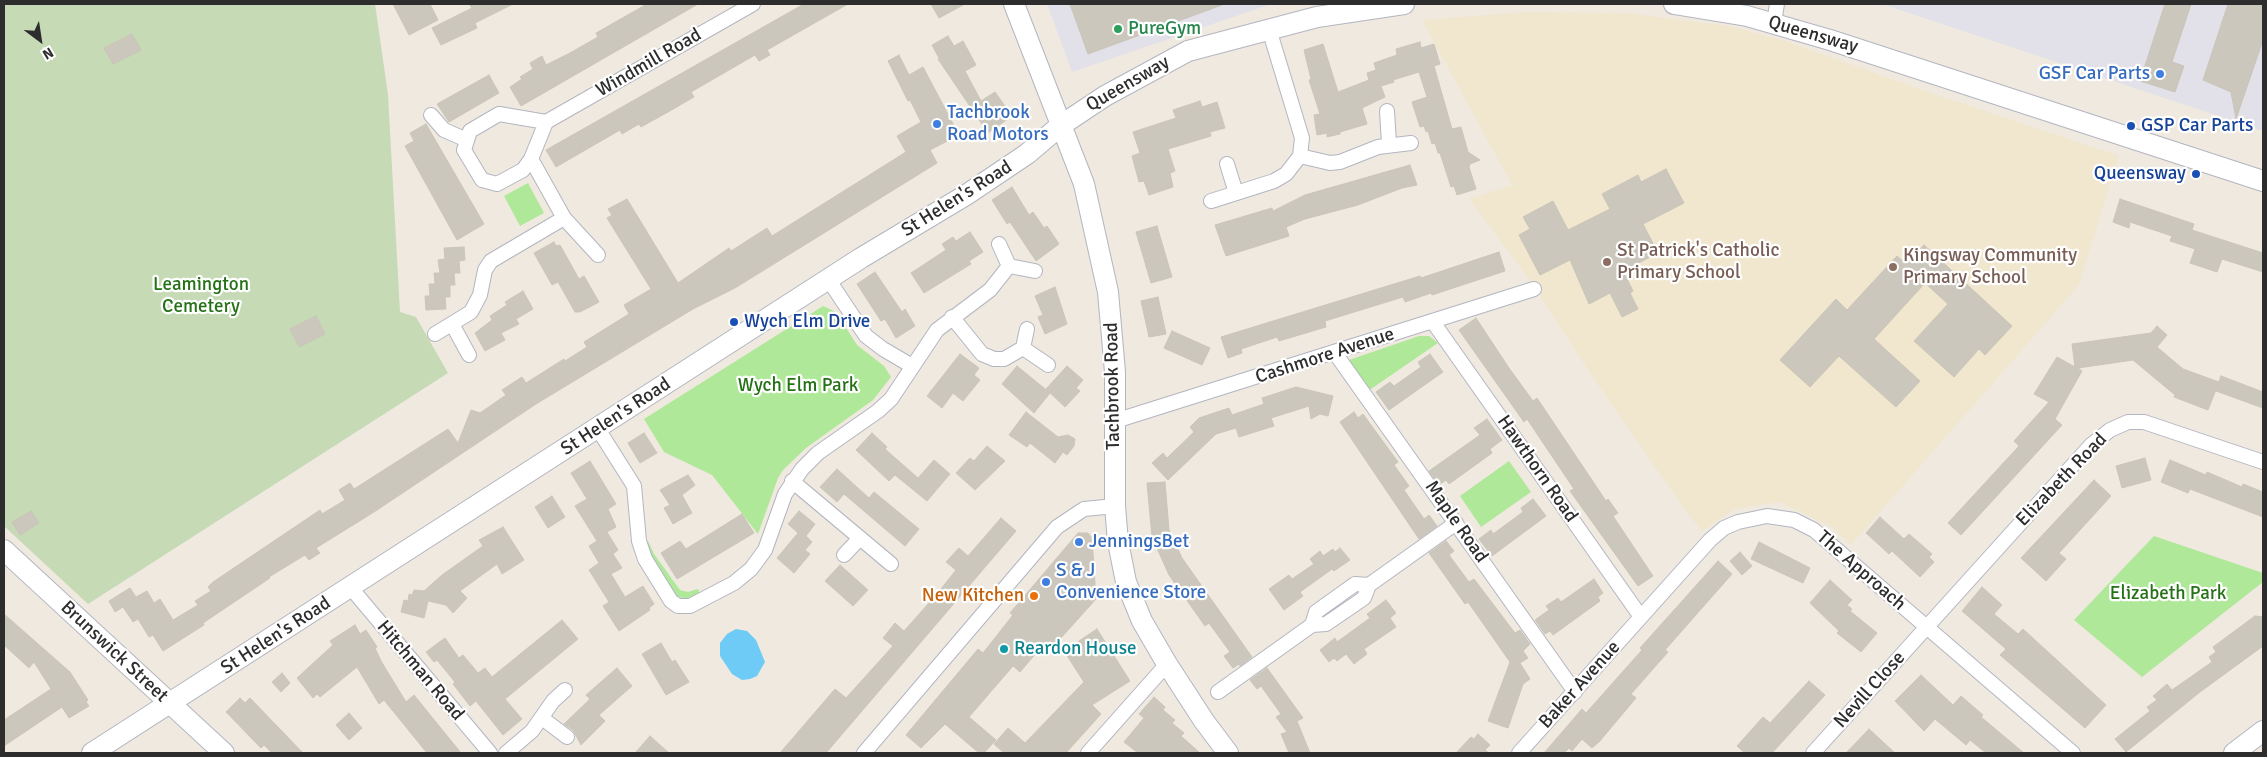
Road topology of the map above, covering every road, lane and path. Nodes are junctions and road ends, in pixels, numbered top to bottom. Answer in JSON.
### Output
{"nodes":[{"id":1,"x":753,"y":4,"type":"edge"},
{"id":2,"x":1014,"y":4,"type":"edge"},
{"id":3,"x":1404,"y":4,"type":"edge"},
{"id":4,"x":1674,"y":4,"type":"edge"},
{"id":5,"x":1377,"y":5,"type":"edge"},
{"id":6,"x":1776,"y":14,"type":"edge"},
{"id":7,"x":1269,"y":29,"type":"junction"},
{"id":8,"x":1387,"y":111,"type":"dead end"},
{"id":9,"x":431,"y":115,"type":"dead end"},
{"id":10,"x":546,"y":122,"type":"junction"},
{"id":11,"x":1060,"y":126,"type":"junction"},
{"id":12,"x":467,"y":140,"type":"junction"},
{"id":13,"x":1411,"y":143,"type":"dead end"},
{"id":14,"x":1389,"y":144,"type":"junction"},
{"id":15,"x":1300,"y":156,"type":"junction"},
{"id":16,"x":531,"y":159,"type":"junction"},
{"id":17,"x":1227,"y":164,"type":"dead end"},
{"id":18,"x":2263,"y":181,"type":"edge"},
{"id":19,"x":1236,"y":193,"type":"junction"},
{"id":20,"x":1211,"y":201,"type":"dead end"},
{"id":21,"x":564,"y":218,"type":"junction"},
{"id":22,"x":999,"y":244,"type":"dead end"},
{"id":23,"x":598,"y":255,"type":"dead end"},
{"id":24,"x":1009,"y":266,"type":"junction"},
{"id":25,"x":1035,"y":271,"type":"dead end"},
{"id":26,"x":828,"y":279,"type":"junction"},
{"id":27,"x":1534,"y":289,"type":"dead end"},
{"id":28,"x":952,"y":317,"type":"junction"},
{"id":29,"x":1433,"y":322,"type":"junction"},
{"id":30,"x":452,"y":324,"type":"junction"},
{"id":31,"x":1027,"y":328,"type":"dead end"},
{"id":32,"x":435,"y":334,"type":"dead end"},
{"id":33,"x":1023,"y":348,"type":"junction"},
{"id":34,"x":1335,"y":353,"type":"junction"},
{"id":35,"x":469,"y":355,"type":"dead end"},
{"id":36,"x":1048,"y":365,"type":"dead end"},
{"id":37,"x":912,"y":366,"type":"junction"},
{"id":38,"x":1115,"y":421,"type":"junction"},
{"id":39,"x":598,"y":428,"type":"junction"},
{"id":40,"x":2263,"y":462,"type":"edge"},
{"id":41,"x":792,"y":481,"type":"junction"},
{"id":42,"x":1115,"y":506,"type":"junction"},
{"id":43,"x":1456,"y":523,"type":"junction"},
{"id":44,"x":860,"y":538,"type":"junction"},
{"id":45,"x":4,"y":550,"type":"edge"},
{"id":46,"x":844,"y":555,"type":"dead end"},
{"id":47,"x":891,"y":564,"type":"dead end"},
{"id":48,"x":351,"y":588,"type":"junction"},
{"id":49,"x":1641,"y":616,"type":"junction"},
{"id":50,"x":1927,"y":628,"type":"junction"},
{"id":51,"x":1167,"y":664,"type":"junction"},
{"id":52,"x":565,"y":690,"type":"dead end"},
{"id":53,"x":1218,"y":692,"type":"dead end"},
{"id":54,"x":1575,"y":692,"type":"junction"},
{"id":55,"x":170,"y":704,"type":"junction"},
{"id":56,"x":542,"y":718,"type":"junction"},
{"id":57,"x":2263,"y":731,"type":"edge"},
{"id":58,"x":567,"y":737,"type":"dead end"},
{"id":59,"x":92,"y":753,"type":"edge"},
{"id":60,"x":224,"y":753,"type":"edge"},
{"id":61,"x":490,"y":753,"type":"edge"},
{"id":62,"x":506,"y":753,"type":"edge"},
{"id":63,"x":864,"y":753,"type":"edge"},
{"id":64,"x":1088,"y":753,"type":"edge"},
{"id":65,"x":1228,"y":753,"type":"edge"},
{"id":66,"x":1519,"y":753,"type":"edge"},
{"id":67,"x":1813,"y":753,"type":"edge"},
{"id":68,"x":2073,"y":753,"type":"edge"},
{"id":69,"x":2234,"y":753,"type":"edge"}],
"edges":[{"from":1,"to":10,"type":"street","name":"Windmill Road"},
{"from":2,"to":11,"type":"street","name":"Tachbrook Road"},
{"from":3,"to":5,"type":"street","name":"Queensway"},
{"from":4,"to":6,"type":"street","name":"Queensway"},
{"from":5,"to":7,"type":"street","name":"Queensway"},
{"from":6,"to":18,"type":"street","name":"Queensway"},
{"from":7,"to":11,"type":"street","name":"Queensway"},
{"from":7,"to":15,"type":"street"},
{"from":8,"to":14,"type":"street"},
{"from":9,"to":12,"type":"street"},
{"from":10,"to":12,"type":"street"},
{"from":10,"to":16,"type":"street"},
{"from":11,"to":26,"type":"street","name":"St Helen's Road"},
{"from":11,"to":38,"type":"street","name":"Tachbrook Road"},
{"from":12,"to":16,"type":"street"},
{"from":13,"to":14,"type":"street"},
{"from":14,"to":15,"type":"street"},
{"from":15,"to":19,"type":"street"},
{"from":16,"to":21,"type":"street"},
{"from":17,"to":19,"type":"street"},
{"from":19,"to":20,"type":"street"},
{"from":21,"to":23,"type":"street"},
{"from":21,"to":30,"type":"street"},
{"from":22,"to":24,"type":"street"},
{"from":24,"to":25,"type":"street"},
{"from":24,"to":28,"type":"street"},
{"from":26,"to":37,"type":"street"},
{"from":26,"to":39,"type":"street","name":"St Helen's Road"},
{"from":27,"to":29,"type":"street","name":"Cashmore Avenue"},
{"from":28,"to":33,"type":"street"},
{"from":28,"to":37,"type":"street"},
{"from":29,"to":34,"type":"street","name":"Cashmore Avenue"},
{"from":29,"to":49,"type":"street","name":"Hawthorn Road"},
{"from":30,"to":32,"type":"street"},
{"from":30,"to":35,"type":"street"},
{"from":31,"to":33,"type":"street"},
{"from":33,"to":36,"type":"street"},
{"from":34,"to":38,"type":"street","name":"Cashmore Avenue"},
{"from":34,"to":43,"type":"street","name":"Maple Road"},
{"from":37,"to":41,"type":"street"},
{"from":38,"to":42,"type":"street","name":"Tachbrook Road"},
{"from":39,"to":41,"type":"street"},
{"from":39,"to":48,"type":"street","name":"St Helen's Road"},
{"from":40,"to":50,"type":"street","name":"Elizabeth Road"},
{"from":41,"to":44,"type":"street"},
{"from":42,"to":51,"type":"street","name":"Tachbrook Road"},
{"from":42,"to":63,"type":"street"},
{"from":43,"to":53,"type":"street"},
{"from":43,"to":54,"type":"street","name":"Maple Road"},
{"from":44,"to":46,"type":"street"},
{"from":44,"to":47,"type":"street"},
{"from":45,"to":55,"type":"street","name":"Brunswick Street"},
{"from":48,"to":55,"type":"street","name":"St Helen's Road"},
{"from":48,"to":61,"type":"street","name":"Hitchman Road"},
{"from":49,"to":50,"type":"street","name":"The Approach"},
{"from":49,"to":54,"type":"street","name":"Baker Avenue"},
{"from":50,"to":67,"type":"street","name":"Nevill Close"},
{"from":50,"to":68,"type":"street","name":"The Approach"},
{"from":51,"to":64,"type":"street"},
{"from":51,"to":65,"type":"street","name":"Tachbrook Road"},
{"from":52,"to":56,"type":"street"},
{"from":54,"to":66,"type":"street","name":"Baker Avenue"},
{"from":55,"to":59,"type":"street","name":"St Helen's Road"},
{"from":55,"to":60,"type":"street","name":"Brunswick Street"},
{"from":56,"to":58,"type":"street"},
{"from":56,"to":62,"type":"street"},
{"from":57,"to":69,"type":"street"}]}
